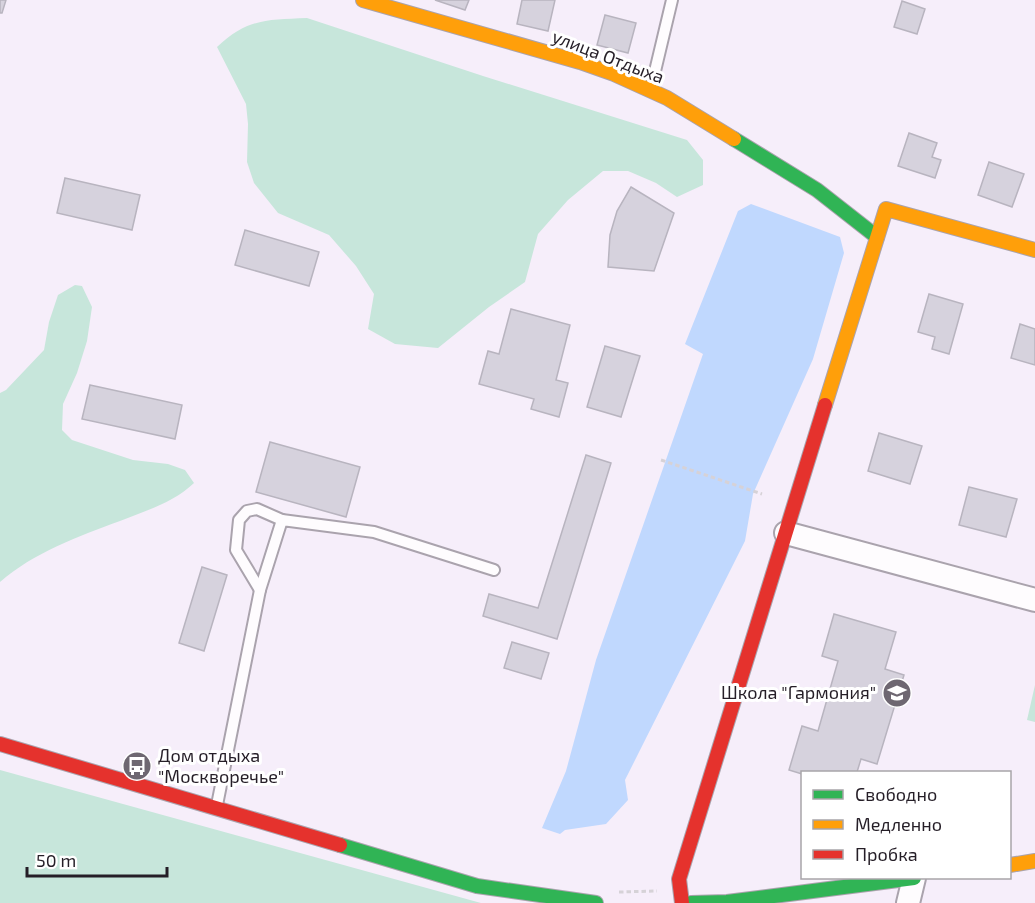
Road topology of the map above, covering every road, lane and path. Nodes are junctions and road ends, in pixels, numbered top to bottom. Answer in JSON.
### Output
{"nodes":[{"id":1,"x":363,"y":0,"type":"edge"},
{"id":2,"x":672,"y":0,"type":"edge"},
{"id":3,"x":651,"y":91,"type":"junction"},
{"id":4,"x":877,"y":237,"type":"junction"},
{"id":5,"x":1035,"y":250,"type":"edge"},
{"id":6,"x":661,"y":460,"type":"dead end"},
{"id":7,"x":762,"y":494,"type":"dead end"},
{"id":8,"x":282,"y":520,"type":"junction"},
{"id":9,"x":786,"y":533,"type":"junction"},
{"id":10,"x":494,"y":570,"type":"dead end"},
{"id":11,"x":260,"y":590,"type":"junction"},
{"id":12,"x":1035,"y":600,"type":"edge"},
{"id":13,"x":0,"y":744,"type":"edge"},
{"id":14,"x":216,"y":808,"type":"junction"},
{"id":15,"x":1035,"y":861,"type":"edge"},
{"id":16,"x":1011,"y":865,"type":"edge"},
{"id":17,"x":898,"y":879,"type":"edge"},
{"id":18,"x":914,"y":879,"type":"edge"},
{"id":19,"x":867,"y":881,"type":"edge"},
{"id":20,"x":596,"y":903,"type":"edge"},
{"id":21,"x":682,"y":903,"type":"edge"},
{"id":22,"x":691,"y":903,"type":"edge"},
{"id":23,"x":908,"y":903,"type":"edge"}],
"edges":[{"from":1,"to":3,"type":"street","name":"улица Отдыха"},
{"from":2,"to":3,"type":"lane"},
{"from":3,"to":4,"type":"street","name":"улица Отдыха"},
{"from":4,"to":5,"type":"street"},
{"from":4,"to":9,"type":"street"},
{"from":6,"to":7,"type":"path"},
{"from":8,"to":10,"type":"lane"},
{"from":8,"to":11,"type":"lane"},
{"from":8,"to":11,"type":"lane"},
{"from":9,"to":12,"type":"street"},
{"from":9,"to":21,"type":"street"},
{"from":11,"to":14,"type":"lane"},
{"from":13,"to":14,"type":"street"},
{"from":14,"to":20,"type":"street"},
{"from":15,"to":16,"type":"street"},
{"from":17,"to":19,"type":"street"},
{"from":18,"to":23,"type":"street"},
{"from":19,"to":22,"type":"street"}]}
